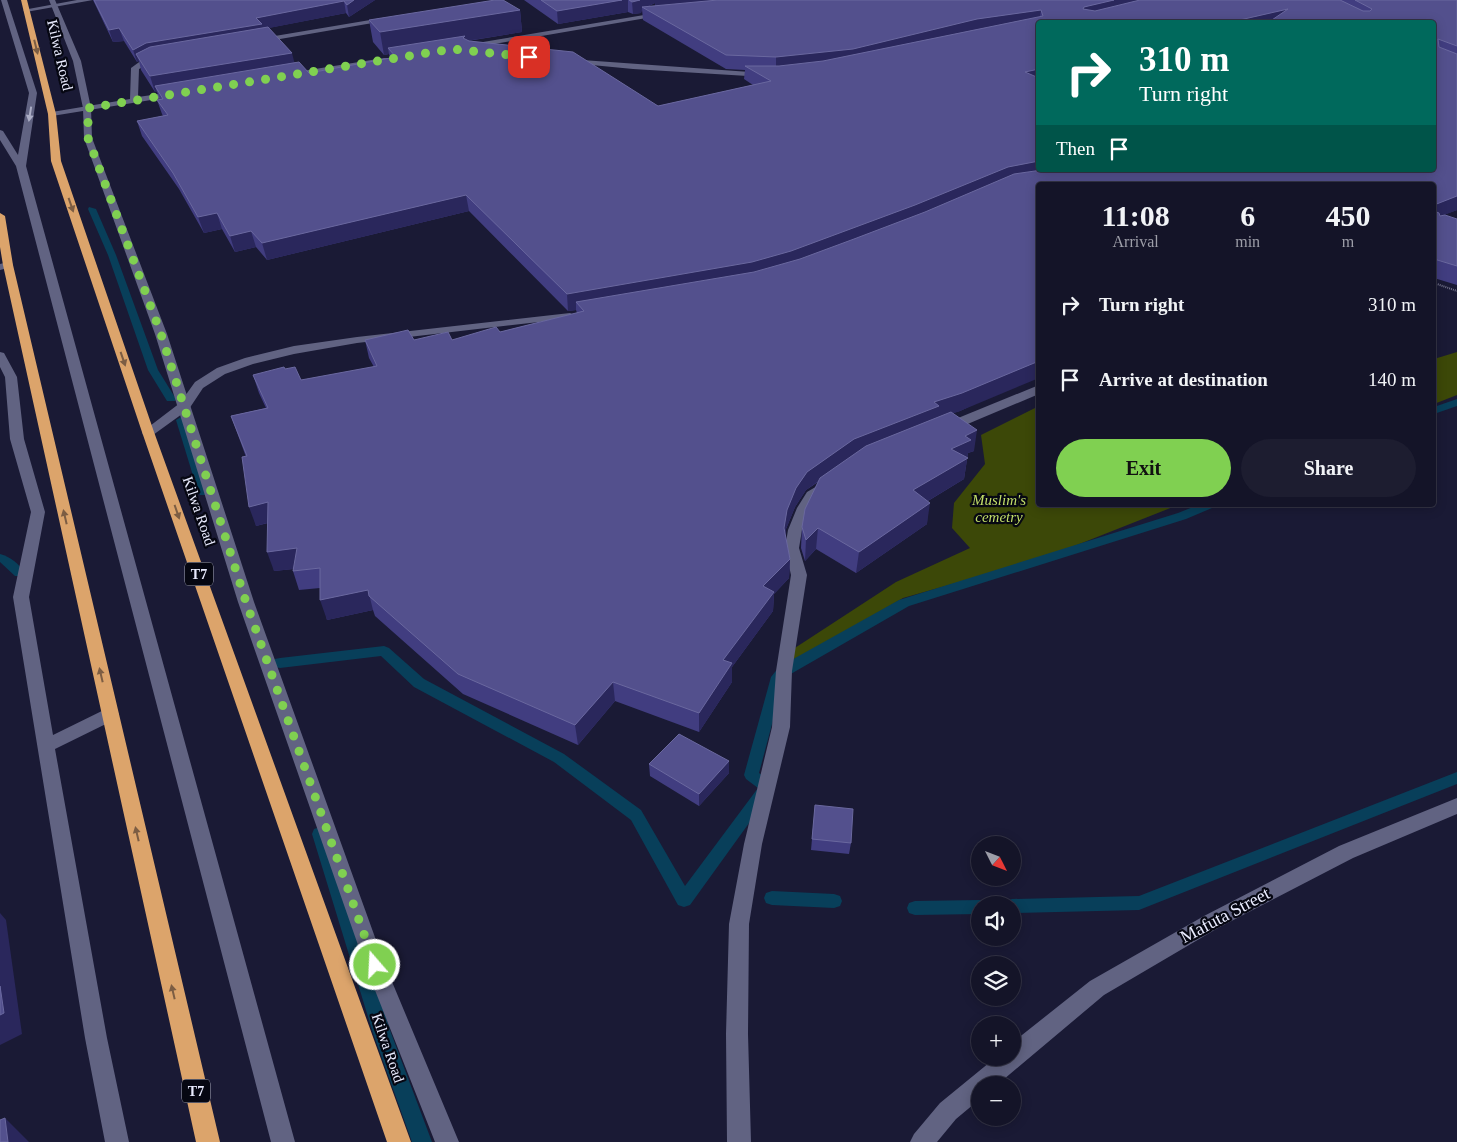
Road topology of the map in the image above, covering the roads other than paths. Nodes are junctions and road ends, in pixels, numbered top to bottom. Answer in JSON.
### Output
{"nodes":[{"id":1,"x":4,"y":0,"type":"edge"},
{"id":2,"x":90,"y":0,"type":"edge"},
{"id":3,"x":53,"y":3,"type":"edge"},
{"id":4,"x":25,"y":5,"type":"edge"},
{"id":5,"x":652,"y":9,"type":"edge"},
{"id":6,"x":673,"y":13,"type":"edge"},
{"id":7,"x":635,"y":17,"type":"junction"},
{"id":8,"x":393,"y":18,"type":"edge"},
{"id":9,"x":249,"y":43,"type":"edge"},
{"id":10,"x":491,"y":53,"type":"edge"},
{"id":11,"x":163,"y":58,"type":"edge"},
{"id":12,"x":394,"y":58,"type":"edge"},
{"id":13,"x":567,"y":61,"type":"edge"},
{"id":14,"x":770,"y":75,"type":"edge"},
{"id":15,"x":278,"y":77,"type":"edge"},
{"id":16,"x":192,"y":91,"type":"edge"},
{"id":17,"x":134,"y":100,"type":"junction"},
{"id":18,"x":88,"y":108,"type":"junction"},
{"id":19,"x":52,"y":114,"type":"junction"},
{"id":20,"x":0,"y":132,"type":"edge"},
{"id":21,"x":21,"y":166,"type":"junction"},
{"id":22,"x":0,"y":216,"type":"edge"},
{"id":23,"x":4,"y":266,"type":"edge"},
{"id":24,"x":580,"y":315,"type":"edge"},
{"id":25,"x":0,"y":356,"type":"edge"},
{"id":26,"x":1036,"y":389,"type":"edge"},
{"id":27,"x":185,"y":406,"type":"junction"},
{"id":28,"x":148,"y":432,"type":"junction"},
{"id":29,"x":928,"y":436,"type":"edge"},
{"id":30,"x":835,"y":478,"type":"edge"},
{"id":31,"x":110,"y":714,"type":"junction"},
{"id":32,"x":46,"y":746,"type":"junction"},
{"id":33,"x":1457,"y":806,"type":"edge"},
{"id":34,"x":1021,"y":1050,"type":"edge"},
{"id":35,"x":1001,"y":1066,"type":"edge"},
{"id":36,"x":117,"y":1142,"type":"edge"},
{"id":37,"x":208,"y":1142,"type":"edge"},
{"id":38,"x":283,"y":1142,"type":"edge"},
{"id":39,"x":398,"y":1142,"type":"edge"},
{"id":40,"x":447,"y":1142,"type":"edge"},
{"id":41,"x":738,"y":1142,"type":"edge"},
{"id":42,"x":922,"y":1142,"type":"edge"}],
"edges":[{"from":1,"to":21,"type":"street","one_way":true},
{"from":2,"to":3,"type":"street"},
{"from":3,"to":4,"type":"street"},
{"from":3,"to":18,"type":"street"},
{"from":4,"to":19,"type":"highway","name":"Kilwa Road","number":"T7","one_way":true},
{"from":5,"to":7,"type":"street"},
{"from":6,"to":7,"type":"street"},
{"from":7,"to":10,"type":"street"},
{"from":8,"to":9,"type":"street"},
{"from":11,"to":17,"type":"street"},
{"from":12,"to":15,"type":"street"},
{"from":13,"to":14,"type":"street"},
{"from":16,"to":17,"type":"street"},
{"from":17,"to":18,"type":"street"},
{"from":18,"to":19,"type":"street"},
{"from":18,"to":27,"type":"street"},
{"from":19,"to":28,"type":"highway","name":"Kilwa Road","number":"T7","one_way":true},
{"from":20,"to":21,"type":"street"},
{"from":21,"to":38,"type":"street"},
{"from":22,"to":23,"type":"highway","number":"T7"},
{"from":31,"to":23,"type":"highway","number":"T7","one_way":true},
{"from":24,"to":27,"type":"street"},
{"from":25,"to":32,"type":"street"},
{"from":26,"to":29,"type":"street"},
{"from":27,"to":28,"type":"street"},
{"from":27,"to":40,"type":"street"},
{"from":28,"to":39,"type":"highway","name":"Kilwa Road","number":"T7","one_way":true},
{"from":30,"to":41,"type":"street"},
{"from":31,"to":32,"type":"street"},
{"from":37,"to":31,"type":"highway","number":"T7","one_way":true},
{"from":32,"to":36,"type":"street"},
{"from":33,"to":34,"type":"street","name":"Mafuta Street"},
{"from":35,"to":42,"type":"street","name":"Mafuta Street"}]}
